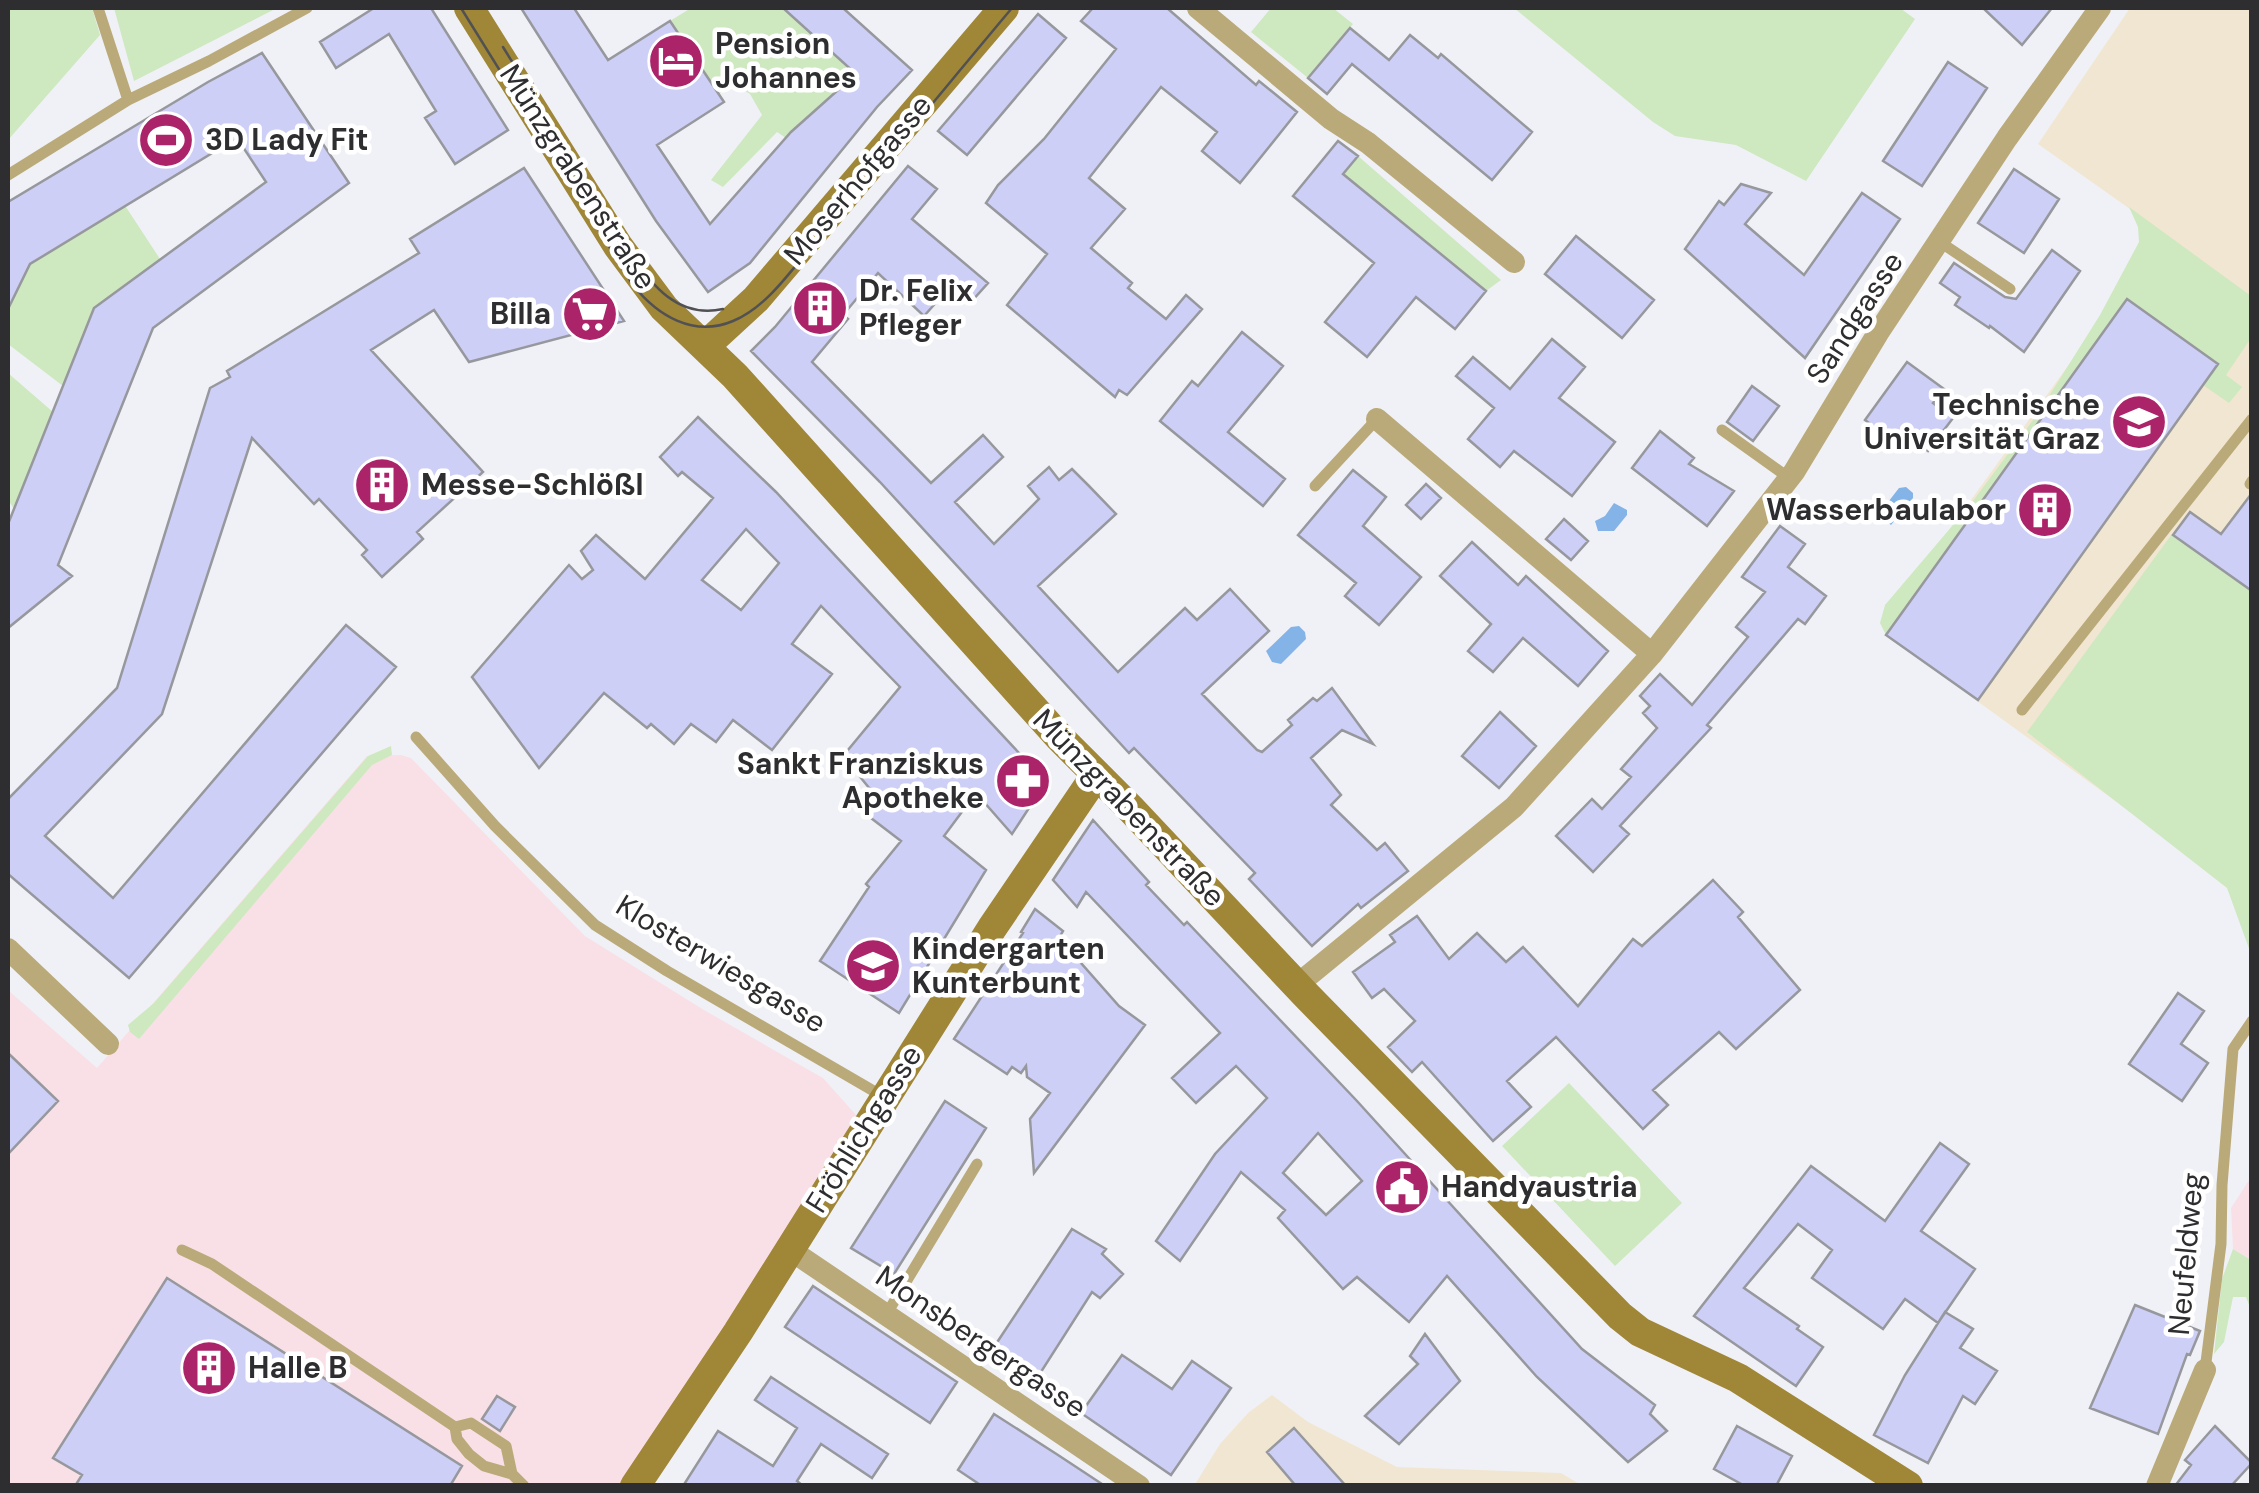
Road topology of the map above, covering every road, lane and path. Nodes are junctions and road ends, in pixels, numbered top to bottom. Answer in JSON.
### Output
{"nodes":[{"id":1,"x":98,"y":8,"type":"edge"},
{"id":2,"x":307,"y":8,"type":"edge"},
{"id":3,"x":469,"y":8,"type":"edge"},
{"id":4,"x":1004,"y":8,"type":"edge"},
{"id":5,"x":1198,"y":8,"type":"edge"},
{"id":6,"x":2100,"y":8,"type":"edge"},
{"id":7,"x":128,"y":100,"type":"junction"},
{"id":8,"x":8,"y":175,"type":"edge"},
{"id":9,"x":1940,"y":242,"type":"junction"},
{"id":10,"x":1514,"y":262,"type":"dead end"},
{"id":11,"x":2010,"y":289,"type":"dead end"},
{"id":12,"x":705,"y":346,"type":"junction"},
{"id":13,"x":2252,"y":418,"type":"edge"},
{"id":14,"x":1377,"y":419,"type":"joint"},
{"id":15,"x":1722,"y":430,"type":"dead end"},
{"id":16,"x":1789,"y":478,"type":"junction"},
{"id":17,"x":1315,"y":486,"type":"dead end"},
{"id":18,"x":1652,"y":654,"type":"junction"},
{"id":19,"x":2022,"y":710,"type":"dead end"},
{"id":20,"x":416,"y":738,"type":"dead end"},
{"id":21,"x":1096,"y":776,"type":"junction"},
{"id":22,"x":8,"y":950,"type":"edge"},
{"id":23,"x":1297,"y":985,"type":"junction"},
{"id":24,"x":2250,"y":1022,"type":"edge"},
{"id":25,"x":108,"y":1044,"type":"dead end"},
{"id":26,"x":884,"y":1097,"type":"junction"},
{"id":27,"x":977,"y":1164,"type":"dead end"},
{"id":28,"x":789,"y":1249,"type":"junction"},
{"id":29,"x":182,"y":1250,"type":"dead end"},
{"id":30,"x":886,"y":1315,"type":"junction"},
{"id":31,"x":2205,"y":1370,"type":"joint"},
{"id":32,"x":455,"y":1427,"type":"junction"},
{"id":33,"x":512,"y":1474,"type":"junction"},
{"id":34,"x":524,"y":1486,"type":"edge"},
{"id":35,"x":635,"y":1486,"type":"edge"},
{"id":36,"x":1139,"y":1486,"type":"edge"},
{"id":37,"x":1908,"y":1486,"type":"edge"},
{"id":38,"x":2158,"y":1486,"type":"edge"}],
"edges":[{"from":1,"to":7,"type":"lane"},
{"from":2,"to":7,"type":"lane"},
{"from":3,"to":12,"type":"main road","name":"Münzgrabenstraße"},
{"from":4,"to":12,"type":"main road","name":"Moserhofgasse"},
{"from":5,"to":10,"type":"street"},
{"from":6,"to":9,"type":"street","name":"Sandgasse"},
{"from":7,"to":8,"type":"lane"},
{"from":9,"to":11,"type":"lane"},
{"from":9,"to":16,"type":"street","name":"Sandgasse"},
{"from":12,"to":21,"type":"main road","name":"Münzgrabenstraße"},
{"from":13,"to":19,"type":"lane"},
{"from":14,"to":17,"type":"lane"},
{"from":14,"to":18,"type":"street"},
{"from":15,"to":16,"type":"lane"},
{"from":16,"to":18,"type":"street","name":"Sandgasse"},
{"from":18,"to":23,"type":"street","name":"Sandgasse"},
{"from":20,"to":26,"type":"lane","name":"Klosterwiesgasse"},
{"from":21,"to":23,"type":"main road","name":"Münzgrabenstraße"},
{"from":21,"to":26,"type":"main road","name":"Fröhlichgasse"},
{"from":22,"to":25,"type":"street"},
{"from":23,"to":37,"type":"main road","name":"Münzgrabenstraße"},
{"from":24,"to":31,"type":"lane","name":"Neufeldweg"},
{"from":26,"to":28,"type":"main road","name":"Fröhlichgasse"},
{"from":27,"to":30,"type":"lane"},
{"from":28,"to":30,"type":"street","name":"Monsbergergasse"},
{"from":28,"to":35,"type":"main road","name":"Fröhlichgasse"},
{"from":29,"to":32,"type":"lane"},
{"from":30,"to":36,"type":"street","name":"Monsbergergasse"},
{"from":31,"to":38,"type":"street","name":"Neufeldweg"},
{"from":32,"to":33,"type":"lane"},
{"from":32,"to":33,"type":"lane"},
{"from":33,"to":34,"type":"lane"}]}
